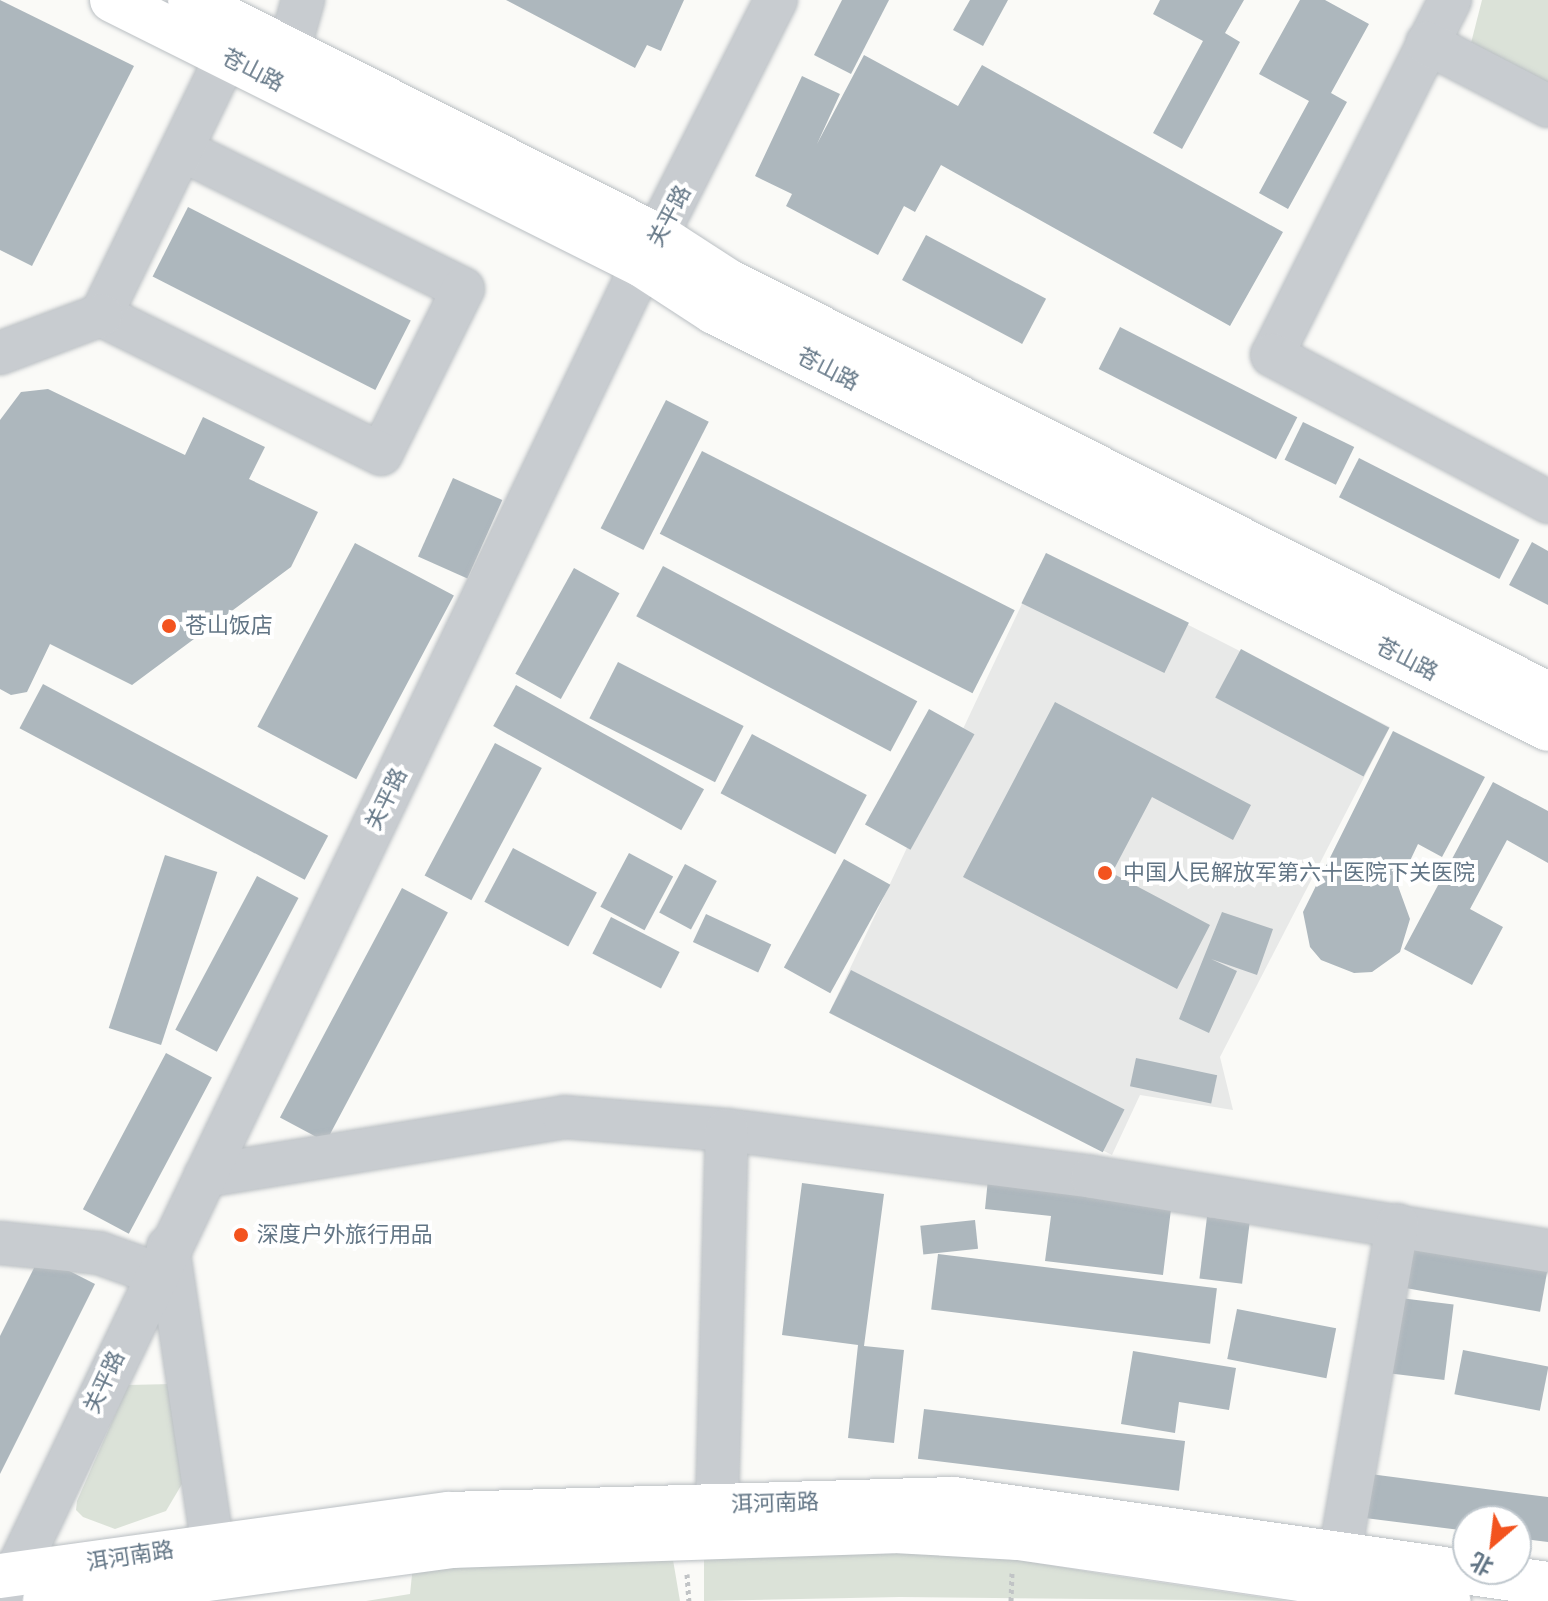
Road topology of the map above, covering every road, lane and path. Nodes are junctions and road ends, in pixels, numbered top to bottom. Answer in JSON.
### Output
{"nodes":[{"id":1,"x":112,"y":0,"type":"edge"},
{"id":2,"x":190,"y":0,"type":"edge"},
{"id":3,"x":303,"y":0,"type":"edge"},
{"id":4,"x":776,"y":0,"type":"edge"},
{"id":5,"x":1450,"y":0,"type":"edge"},
{"id":6,"x":1427,"y":43,"type":"junction"},
{"id":7,"x":289,"y":50,"type":"junction"},
{"id":8,"x":226,"y":57,"type":"junction"},
{"id":9,"x":1548,"y":106,"type":"edge"},
{"id":10,"x":184,"y":151,"type":"junction"},
{"id":11,"x":651,"y":251,"type":"junction"},
{"id":12,"x":101,"y":315,"type":"junction"},
{"id":13,"x":0,"y":353,"type":"edge"},
{"id":14,"x":1548,"y":502,"type":"edge"},
{"id":15,"x":1548,"y":694,"type":"edge"},
{"id":16,"x":1548,"y":729,"type":"edge"},
{"id":17,"x":727,"y":1130,"type":"junction"},
{"id":18,"x":205,"y":1176,"type":"junction"},
{"id":19,"x":1397,"y":1225,"type":"junction"},
{"id":20,"x":0,"y":1243,"type":"edge"},
{"id":21,"x":1548,"y":1251,"type":"edge"},
{"id":22,"x":161,"y":1260,"type":"junction"},
{"id":23,"x":717,"y":1505,"type":"junction"},
{"id":24,"x":212,"y":1543,"type":"junction"},
{"id":25,"x":1340,"y":1553,"type":"junction"},
{"id":26,"x":1012,"y":1564,"type":"dead end"},
{"id":27,"x":1548,"y":1584,"type":"edge"},
{"id":28,"x":15,"y":1588,"type":"edge"},
{"id":29,"x":1011,"y":1601,"type":"edge"},
{"id":30,"x":1448,"y":1601,"type":"edge"}],
"edges":[{"from":1,"to":8,"type":"main road","name":"苍山路"},
{"from":2,"to":7,"type":"main road","name":"苍山路"},
{"from":3,"to":7,"type":"street"},
{"from":4,"to":11,"type":"street","name":"关平路"},
{"from":5,"to":6,"type":"street"},
{"from":6,"to":9,"type":"street"},
{"from":6,"to":14,"type":"street"},
{"from":7,"to":11,"type":"main road","name":"苍山路"},
{"from":8,"to":10,"type":"street"},
{"from":8,"to":11,"type":"main road","name":"苍山路"},
{"from":10,"to":12,"type":"street"},
{"from":10,"to":12,"type":"street"},
{"from":11,"to":15,"type":"main road","name":"苍山路"},
{"from":11,"to":16,"type":"main road","name":"苍山路"},
{"from":11,"to":18,"type":"street","name":"关平路"},
{"from":12,"to":13,"type":"street"},
{"from":17,"to":18,"type":"street"},
{"from":17,"to":19,"type":"street"},
{"from":17,"to":23,"type":"street"},
{"from":18,"to":22,"type":"street","name":"关平路"},
{"from":19,"to":21,"type":"street"},
{"from":19,"to":25,"type":"street"},
{"from":20,"to":22,"type":"street"},
{"from":22,"to":24,"type":"street"},
{"from":22,"to":28,"type":"street","name":"关平路"},
{"from":23,"to":24,"type":"main road","name":"洱河南路"},
{"from":23,"to":25,"type":"main road","name":"洱河南路"},
{"from":24,"to":28,"type":"main road","name":"洱河南路"},
{"from":25,"to":27,"type":"main road","name":"洱河南路"},
{"from":26,"to":29,"type":"path"},
{"from":28,"to":30,"type":"main road","name":"洱河南路"}]}
